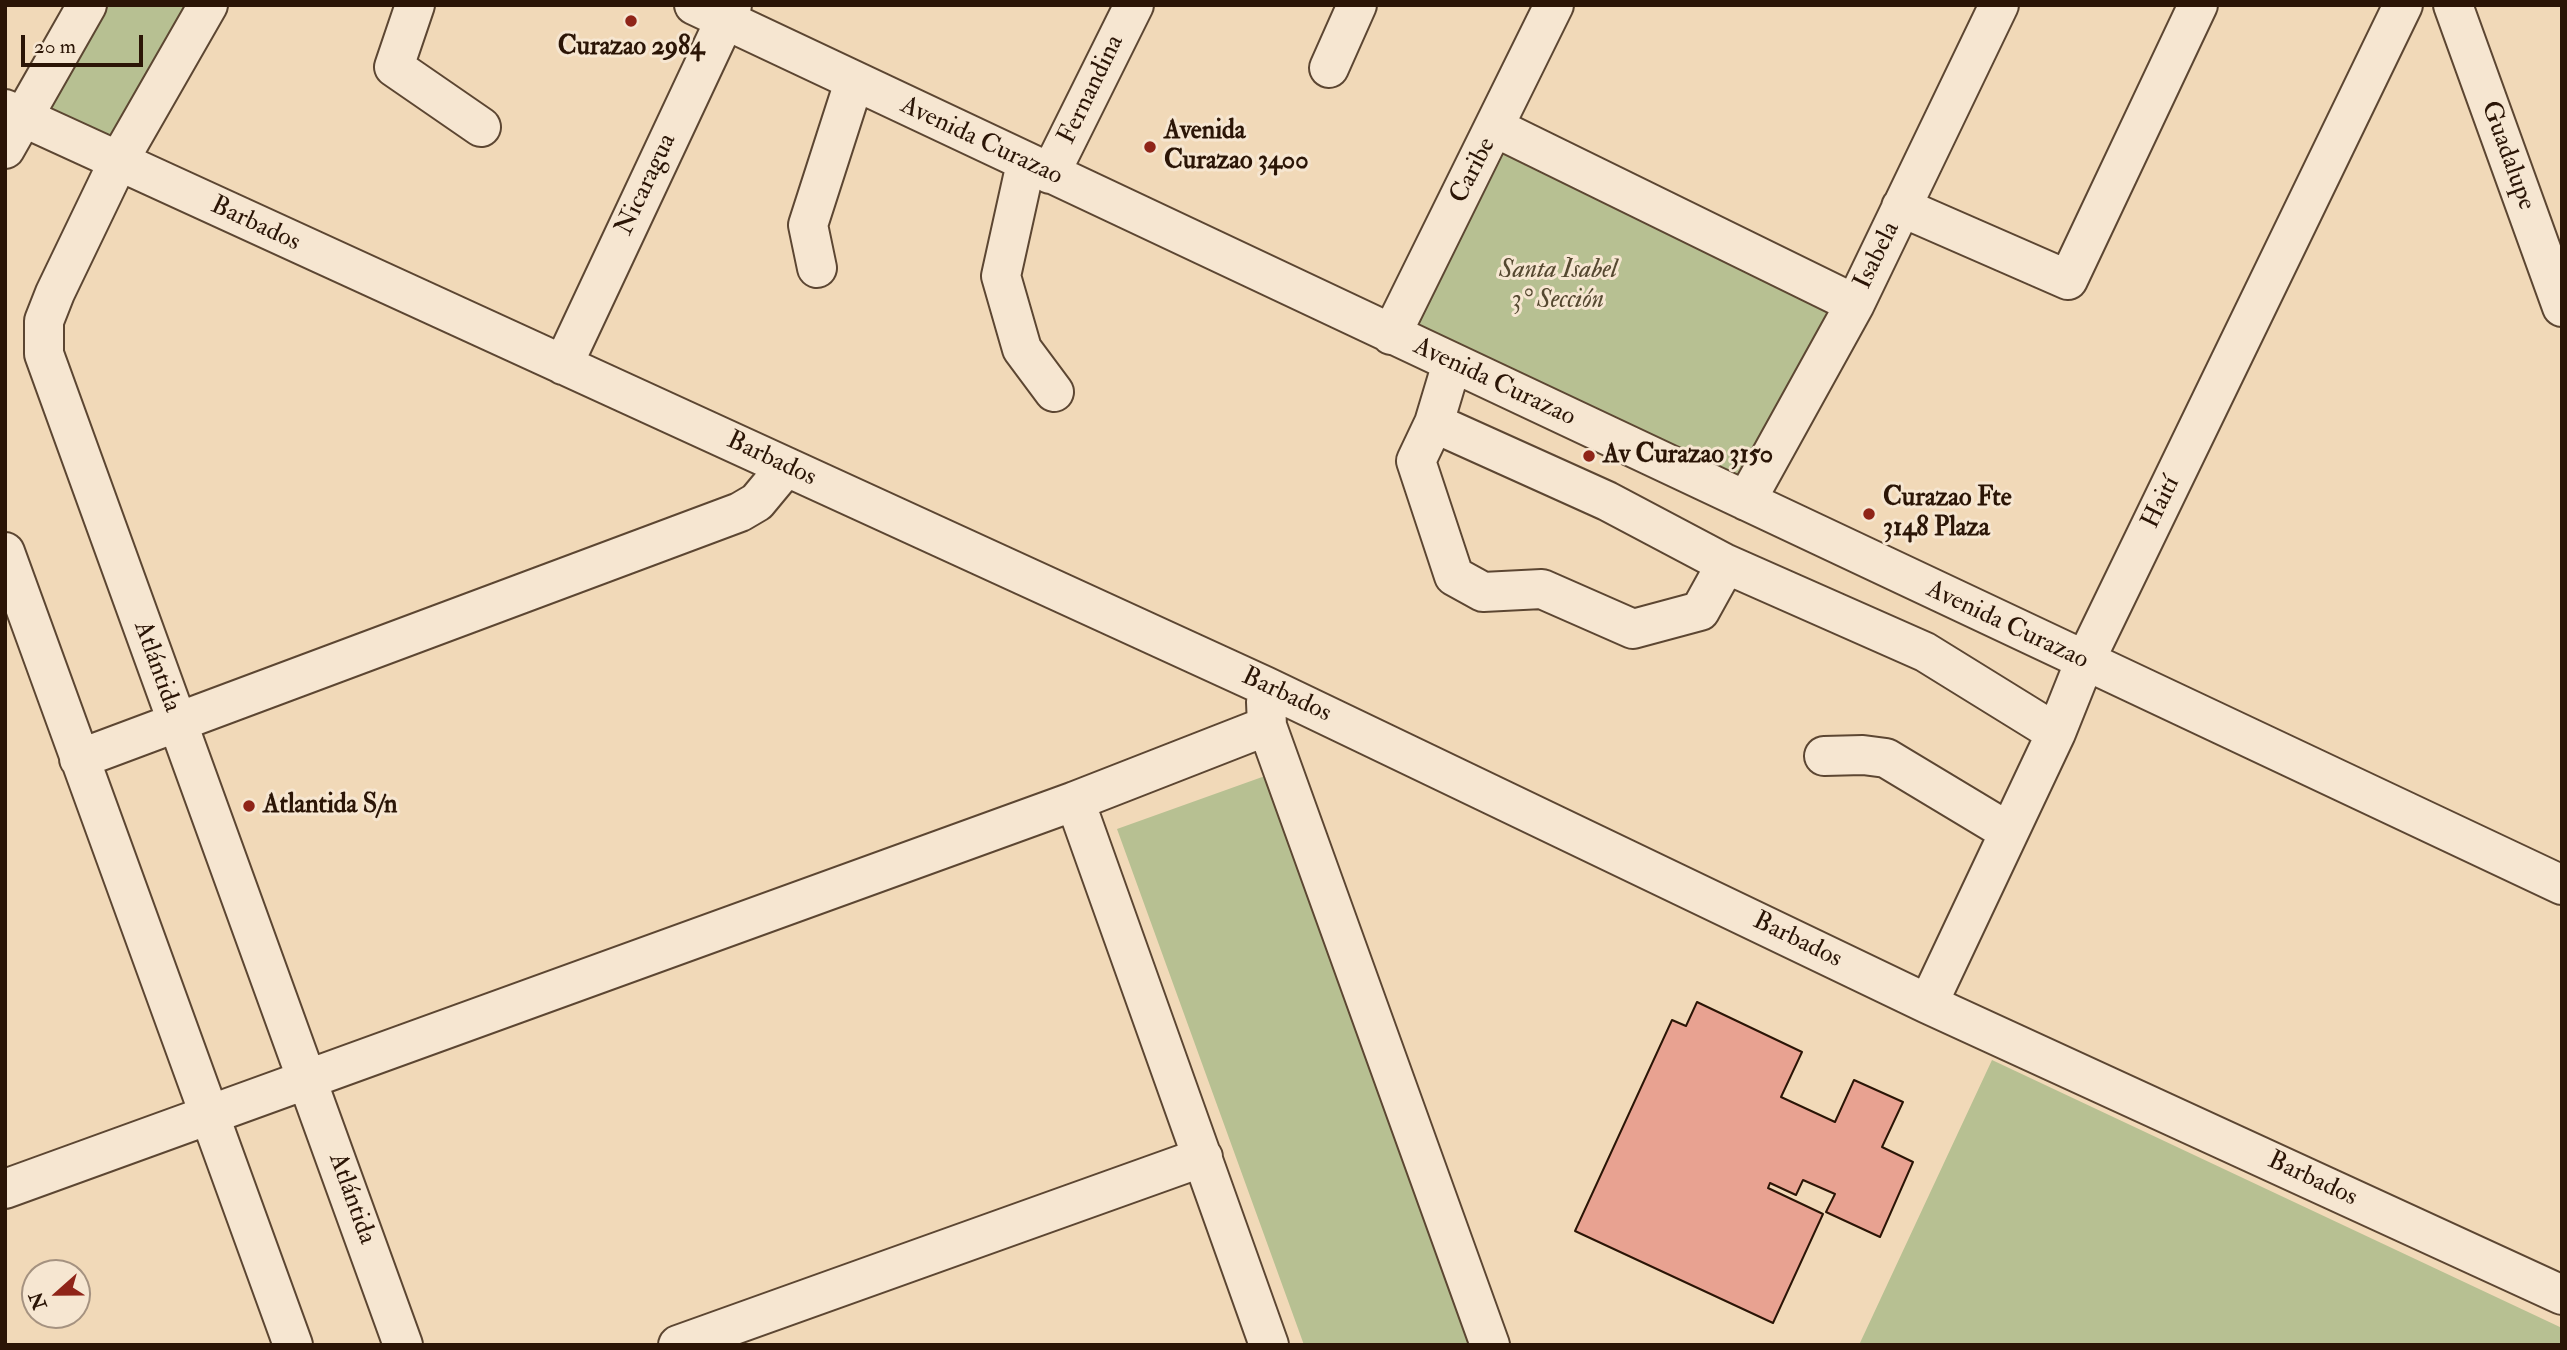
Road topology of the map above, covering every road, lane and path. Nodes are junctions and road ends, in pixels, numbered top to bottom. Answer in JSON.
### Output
{"nodes":[{"id":1,"x":86,"y":5,"type":"edge"},
{"id":2,"x":208,"y":5,"type":"edge"},
{"id":3,"x":415,"y":5,"type":"edge"},
{"id":4,"x":1133,"y":5,"type":"edge"},
{"id":5,"x":1357,"y":5,"type":"edge"},
{"id":6,"x":1555,"y":5,"type":"edge"},
{"id":7,"x":1999,"y":5,"type":"edge"},
{"id":8,"x":2198,"y":5,"type":"edge"},
{"id":9,"x":2403,"y":5,"type":"edge"},
{"id":10,"x":2453,"y":5,"type":"edge"},
{"id":11,"x":717,"y":10,"type":"edge"},
{"id":12,"x":1329,"y":68,"type":"dead end"},
{"id":13,"x":854,"y":82,"type":"junction"},
{"id":14,"x":11,"y":125,"type":"edge"},
{"id":15,"x":481,"y":127,"type":"dead end"},
{"id":16,"x":1496,"y":128,"type":"junction"},
{"id":17,"x":118,"y":162,"type":"junction"},
{"id":18,"x":1038,"y":168,"type":"junction"},
{"id":19,"x":1901,"y":207,"type":"junction"},
{"id":20,"x":817,"y":268,"type":"dead end"},
{"id":21,"x":1854,"y":304,"type":"junction"},
{"id":22,"x":2562,"y":307,"type":"edge"},
{"id":23,"x":1391,"y":335,"type":"junction"},
{"id":24,"x":1452,"y":363,"type":"junction"},
{"id":25,"x":563,"y":365,"type":"junction"},
{"id":26,"x":1054,"y":392,"type":"dead end"},
{"id":27,"x":1434,"y":423,"type":"junction"},
{"id":28,"x":786,"y":467,"type":"junction"},
{"id":29,"x":1746,"y":501,"type":"junction"},
{"id":30,"x":5,"y":552,"type":"edge"},
{"id":31,"x":1726,"y":564,"type":"junction"},
{"id":32,"x":15,"y":609,"type":"edge"},
{"id":33,"x":2084,"y":663,"type":"junction"},
{"id":34,"x":1265,"y":686,"type":"junction"},
{"id":35,"x":176,"y":724,"type":"junction"},
{"id":36,"x":1267,"y":726,"type":"junction"},
{"id":37,"x":2056,"y":733,"type":"junction"},
{"id":38,"x":1824,"y":756,"type":"dead end"},
{"id":39,"x":79,"y":759,"type":"junction"},
{"id":40,"x":1075,"y":801,"type":"junction"},
{"id":41,"x":2009,"y":832,"type":"junction"},
{"id":42,"x":2562,"y":886,"type":"edge"},
{"id":43,"x":1928,"y":1004,"type":"junction"},
{"id":44,"x":308,"y":1079,"type":"junction"},
{"id":45,"x":208,"y":1116,"type":"junction"},
{"id":46,"x":1203,"y":1157,"type":"junction"},
{"id":47,"x":5,"y":1189,"type":"edge"},
{"id":48,"x":2562,"y":1295,"type":"edge"},
{"id":49,"x":293,"y":1345,"type":"edge"},
{"id":50,"x":403,"y":1345,"type":"edge"},
{"id":51,"x":678,"y":1345,"type":"edge"},
{"id":52,"x":1269,"y":1345,"type":"edge"},
{"id":53,"x":1490,"y":1345,"type":"edge"}],
"edges":[{"from":1,"to":14,"type":"street"},
{"from":2,"to":17,"type":"street","name":"Atlántida"},
{"from":3,"to":15,"type":"street"},
{"from":4,"to":18,"type":"street","name":"Fernandina"},
{"from":5,"to":12,"type":"street"},
{"from":6,"to":16,"type":"street","name":"Caribe"},
{"from":7,"to":19,"type":"street","name":"Isabela"},
{"from":8,"to":19,"type":"street"},
{"from":9,"to":33,"type":"street","name":"Haití"},
{"from":10,"to":22,"type":"street","name":"Guadalupe"},
{"from":11,"to":13,"type":"street","name":"Avenida Curazao"},
{"from":11,"to":25,"type":"street","name":"Nicaragua"},
{"from":13,"to":18,"type":"street","name":"Avenida Curazao"},
{"from":13,"to":20,"type":"street"},
{"from":14,"to":17,"type":"street","name":"Barbados"},
{"from":16,"to":21,"type":"street"},
{"from":16,"to":23,"type":"street","name":"Caribe"},
{"from":17,"to":25,"type":"street","name":"Barbados"},
{"from":17,"to":35,"type":"street","name":"Atlántida"},
{"from":18,"to":23,"type":"street","name":"Avenida Curazao"},
{"from":18,"to":26,"type":"street","name":"Fernandina"},
{"from":19,"to":21,"type":"street","name":"Isabela"},
{"from":21,"to":29,"type":"street","name":"Isabela"},
{"from":23,"to":24,"type":"street","name":"Avenida Curazao"},
{"from":24,"to":27,"type":"street"},
{"from":24,"to":29,"type":"street","name":"Avenida Curazao"},
{"from":25,"to":28,"type":"street","name":"Barbados"},
{"from":27,"to":31,"type":"street"},
{"from":27,"to":31,"type":"street"},
{"from":28,"to":34,"type":"street","name":"Barbados"},
{"from":28,"to":35,"type":"street"},
{"from":29,"to":33,"type":"street","name":"Avenida Curazao"},
{"from":30,"to":32,"type":"street"},
{"from":31,"to":37,"type":"street"},
{"from":32,"to":39,"type":"street"},
{"from":33,"to":37,"type":"street","name":"Haití"},
{"from":33,"to":42,"type":"street","name":"Avenida Curazao"},
{"from":34,"to":36,"type":"street"},
{"from":34,"to":43,"type":"street","name":"Barbados"},
{"from":35,"to":39,"type":"street"},
{"from":35,"to":44,"type":"street","name":"Atlántida"},
{"from":36,"to":40,"type":"street"},
{"from":36,"to":53,"type":"street"},
{"from":37,"to":41,"type":"street","name":"Haití"},
{"from":38,"to":41,"type":"street"},
{"from":39,"to":45,"type":"street"},
{"from":40,"to":44,"type":"street"},
{"from":40,"to":46,"type":"street"},
{"from":41,"to":43,"type":"street","name":"Haití"},
{"from":43,"to":48,"type":"street","name":"Barbados"},
{"from":44,"to":45,"type":"street"},
{"from":44,"to":50,"type":"street","name":"Atlántida"},
{"from":45,"to":47,"type":"street"},
{"from":45,"to":49,"type":"street"},
{"from":46,"to":51,"type":"street"},
{"from":46,"to":52,"type":"street"}]}
